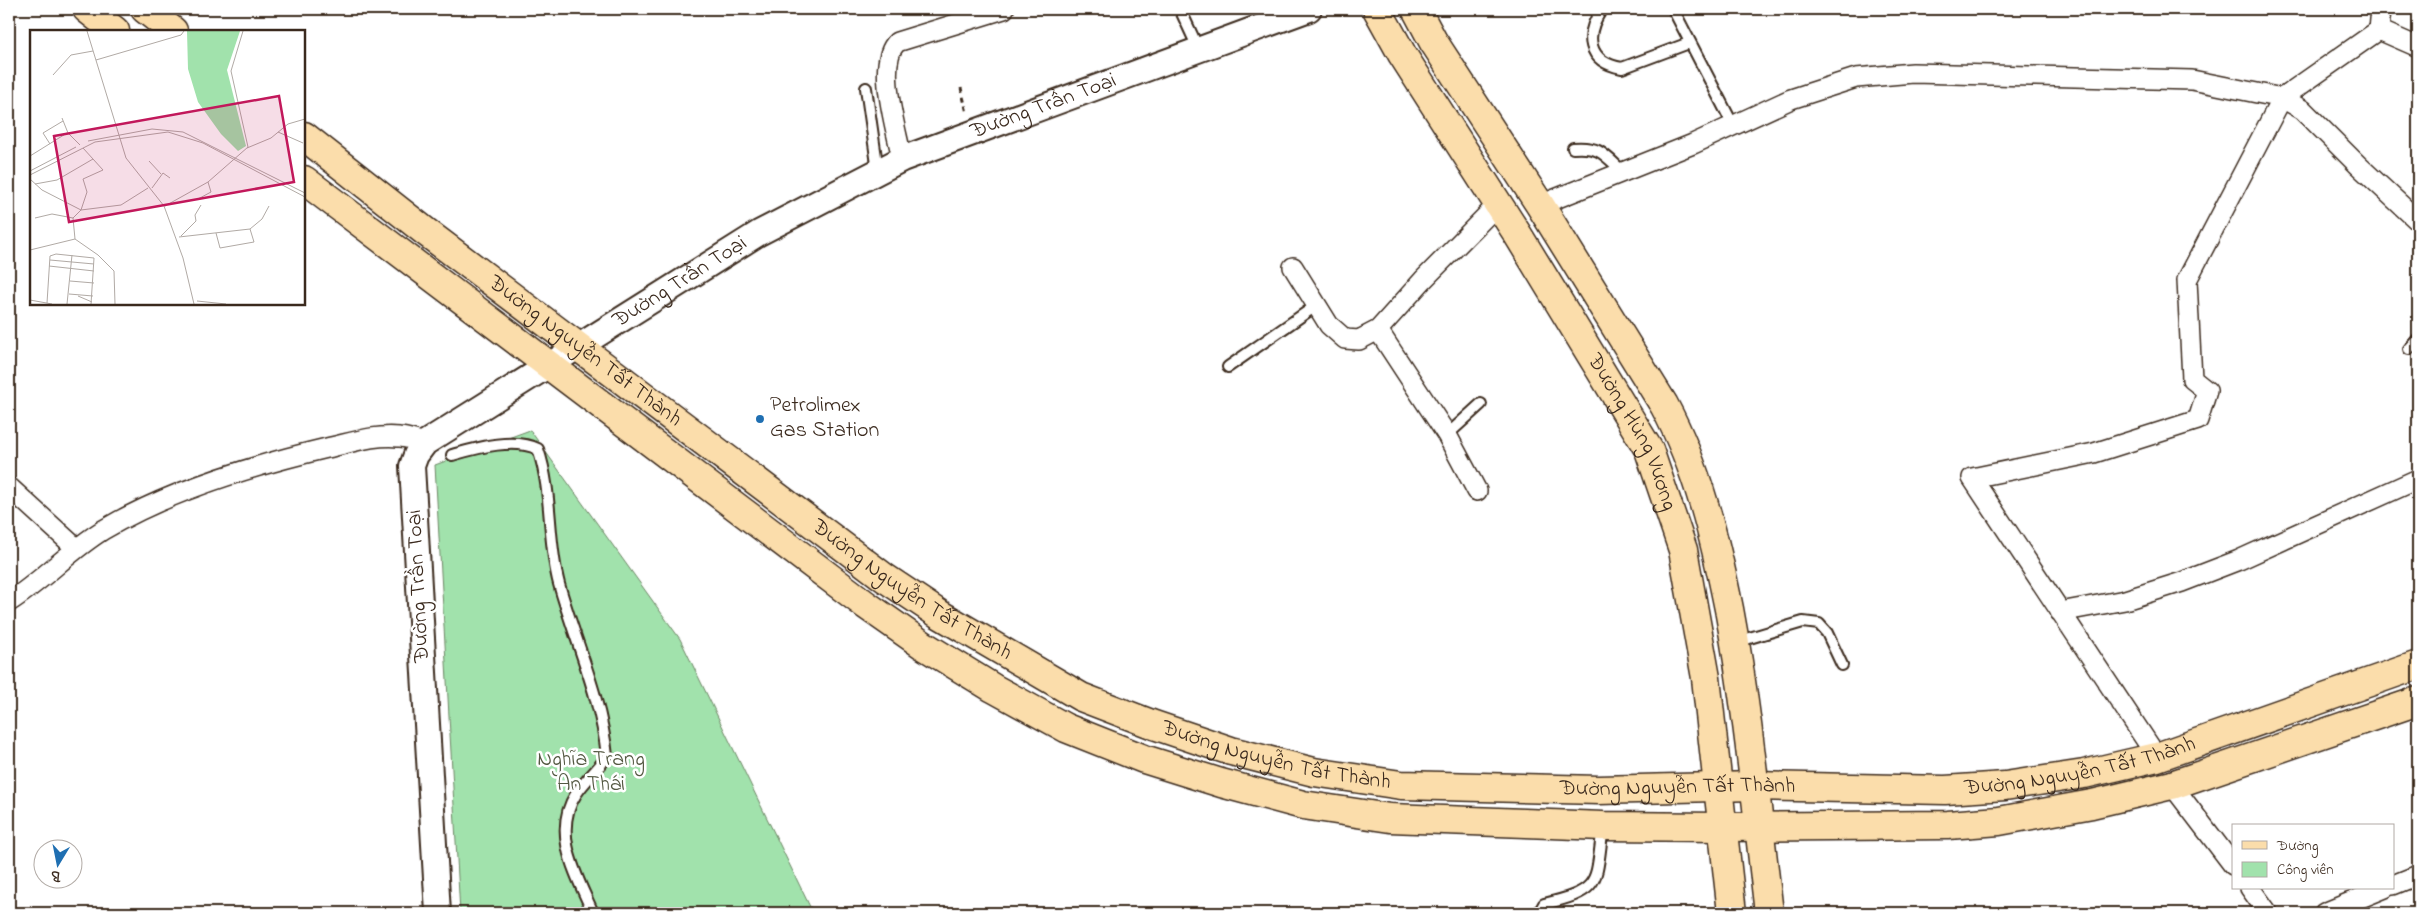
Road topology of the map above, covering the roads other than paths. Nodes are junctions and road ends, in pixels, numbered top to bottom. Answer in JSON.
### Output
{"nodes":[{"id":1,"x":87,"y":9,"type":"edge"},
{"id":2,"x":145,"y":9,"type":"edge"},
{"id":3,"x":1004,"y":9,"type":"edge"},
{"id":4,"x":1180,"y":9,"type":"edge"},
{"id":5,"x":1309,"y":9,"type":"edge"},
{"id":6,"x":1377,"y":9,"type":"edge"},
{"id":7,"x":1416,"y":9,"type":"edge"},
{"id":8,"x":1602,"y":9,"type":"edge"},
{"id":9,"x":1673,"y":9,"type":"edge"},
{"id":10,"x":2381,"y":9,"type":"edge"},
{"id":11,"x":114,"y":30,"type":"edge"},
{"id":12,"x":172,"y":30,"type":"edge"},
{"id":13,"x":2379,"y":30,"type":"junction"},
{"id":14,"x":1689,"y":43,"type":"junction"},
{"id":15,"x":2418,"y":47,"type":"edge"},
{"id":16,"x":1198,"y":48,"type":"junction"},
{"id":17,"x":866,"y":88,"type":"dead end"},
{"id":18,"x":2282,"y":98,"type":"junction"},
{"id":19,"x":1733,"y":125,"type":"junction"},
{"id":20,"x":305,"y":137,"type":"edge"},
{"id":21,"x":1573,"y":148,"type":"dead end"},
{"id":22,"x":902,"y":159,"type":"junction"},
{"id":23,"x":878,"y":171,"type":"junction"},
{"id":24,"x":1622,"y":171,"type":"junction"},
{"id":25,"x":305,"y":181,"type":"edge"},
{"id":26,"x":1498,"y":204,"type":"junction"},
{"id":27,"x":1540,"y":206,"type":"junction"},
{"id":28,"x":2418,"y":221,"type":"edge"},
{"id":29,"x":1293,"y":267,"type":"dead end"},
{"id":30,"x":1317,"y":305,"type":"junction"},
{"id":31,"x":1378,"y":330,"type":"junction"},
{"id":32,"x":2418,"y":339,"type":"edge"},
{"id":33,"x":580,"y":347,"type":"junction"},
{"id":34,"x":2409,"y":349,"type":"dead end"},
{"id":35,"x":550,"y":366,"type":"junction"},
{"id":36,"x":1228,"y":367,"type":"dead end"},
{"id":37,"x":1481,"y":404,"type":"dead end"},
{"id":38,"x":1447,"y":435,"type":"junction"},
{"id":39,"x":425,"y":443,"type":"junction"},
{"id":40,"x":452,"y":455,"type":"dead end"},
{"id":41,"x":733,"y":462,"type":"junction"},
{"id":42,"x":2418,"y":479,"type":"edge"},
{"id":43,"x":9,"y":487,"type":"edge"},
{"id":44,"x":712,"y":489,"type":"junction"},
{"id":45,"x":1477,"y":491,"type":"dead end"},
{"id":46,"x":76,"y":548,"type":"junction"},
{"id":47,"x":9,"y":602,"type":"edge"},
{"id":48,"x":2060,"y":612,"type":"junction"},
{"id":49,"x":1735,"y":643,"type":"junction"},
{"id":50,"x":1842,"y":666,"type":"dead end"},
{"id":51,"x":2418,"y":666,"type":"edge"},
{"id":52,"x":2360,"y":686,"type":"junction"},
{"id":53,"x":2418,"y":701,"type":"edge"},
{"id":54,"x":2372,"y":717,"type":"junction"},
{"id":55,"x":2147,"y":759,"type":"junction"},
{"id":56,"x":2172,"y":785,"type":"junction"},
{"id":57,"x":1754,"y":786,"type":"junction"},
{"id":58,"x":1718,"y":787,"type":"junction"},
{"id":59,"x":1603,"y":826,"type":"junction"},
{"id":60,"x":1722,"y":827,"type":"junction"},
{"id":61,"x":1759,"y":827,"type":"junction"},
{"id":62,"x":2232,"y":864,"type":"edge"},
{"id":63,"x":2418,"y":875,"type":"edge"},
{"id":64,"x":2394,"y":885,"type":"edge"},
{"id":65,"x":2251,"y":890,"type":"edge"},
{"id":66,"x":2380,"y":890,"type":"edge"},
{"id":67,"x":438,"y":913,"type":"edge"},
{"id":68,"x":593,"y":913,"type":"edge"},
{"id":69,"x":1539,"y":913,"type":"edge"},
{"id":70,"x":1732,"y":913,"type":"edge"},
{"id":71,"x":1769,"y":913,"type":"edge"},
{"id":72,"x":2268,"y":913,"type":"edge"},
{"id":73,"x":2324,"y":913,"type":"edge"}],
"edges":[{"from":1,"to":11,"type":"main road"},
{"from":2,"to":12,"type":"main road"},
{"from":3,"to":22,"type":"street"},
{"from":4,"to":16,"type":"lane"},
{"from":5,"to":16,"type":"street","name":"Đường Trần Toại"},
{"from":6,"to":26,"type":"main road","name":"Đường Hùng Vương"},
{"from":7,"to":27,"type":"main road","name":"Đường Hùng Vương"},
{"from":8,"to":14,"type":"lane"},
{"from":9,"to":14,"type":"lane"},
{"from":10,"to":13,"type":"street"},
{"from":13,"to":15,"type":"street"},
{"from":13,"to":18,"type":"street"},
{"from":14,"to":19,"type":"lane"},
{"from":16,"to":22,"type":"street","name":"Đường Trần Toại"},
{"from":17,"to":23,"type":"lane"},
{"from":18,"to":19,"type":"street"},
{"from":18,"to":28,"type":"street"},
{"from":18,"to":48,"type":"street"},
{"from":19,"to":24,"type":"street"},
{"from":20,"to":33,"type":"main road","name":"Đường Nguyễn Tất Thành"},
{"from":21,"to":24,"type":"lane"},
{"from":22,"to":23,"type":"street","name":"Đường Trần Toại"},
{"from":23,"to":33,"type":"street","name":"Đường Trần Toại"},
{"from":24,"to":27,"type":"street"},
{"from":25,"to":35,"type":"main road","name":"Đường Nguyễn Tất Thành"},
{"from":26,"to":31,"type":"street"},
{"from":26,"to":58,"type":"main road","name":"Đường Hùng Vương"},
{"from":27,"to":49,"type":"main road","name":"Đường Hùng Vương"},
{"from":29,"to":30,"type":"street"},
{"from":30,"to":31,"type":"street"},
{"from":30,"to":36,"type":"lane"},
{"from":31,"to":38,"type":"street"},
{"from":32,"to":34,"type":"lane"},
{"from":33,"to":35,"type":"street","name":"Đường Trần Toại"},
{"from":33,"to":41,"type":"main road","name":"Đường Nguyễn Tất Thành"},
{"from":35,"to":39,"type":"street","name":"Đường Trần Toại"},
{"from":35,"to":44,"type":"main road","name":"Đường Nguyễn Tất Thành"},
{"from":37,"to":38,"type":"lane"},
{"from":38,"to":45,"type":"street"},
{"from":39,"to":46,"type":"street"},
{"from":39,"to":67,"type":"street","name":"Đường Trần Toại"},
{"from":40,"to":68,"type":"lane"},
{"from":41,"to":44,"type":"main road"},
{"from":41,"to":58,"type":"main road","name":"Đường Nguyễn Tất Thành"},
{"from":42,"to":48,"type":"street"},
{"from":43,"to":46,"type":"street"},
{"from":44,"to":59,"type":"main road","name":"Đường Nguyễn Tất Thành"},
{"from":46,"to":47,"type":"street"},
{"from":48,"to":55,"type":"street"},
{"from":49,"to":50,"type":"lane"},
{"from":49,"to":57,"type":"main road","name":"Đường Hùng Vương"},
{"from":51,"to":52,"type":"main road","name":"Đường Nguyễn Tất Thành"},
{"from":52,"to":54,"type":"main road"},
{"from":52,"to":55,"type":"main road","name":"Đường Nguyễn Tất Thành"},
{"from":53,"to":54,"type":"main road","name":"Đường Nguyễn Tất Thành"},
{"from":54,"to":56,"type":"main road","name":"Đường Nguyễn Tất Thành"},
{"from":55,"to":57,"type":"main road","name":"Đường Nguyễn Tất Thành"},
{"from":56,"to":61,"type":"main road","name":"Đường Nguyễn Tất Thành"},
{"from":56,"to":62,"type":"street"},
{"from":57,"to":58,"type":"main road","name":"Đường Nguyễn Tất Thành"},
{"from":57,"to":61,"type":"main road","name":"Đường Hùng Vương"},
{"from":58,"to":60,"type":"main road","name":"Đường Hùng Vương"},
{"from":59,"to":60,"type":"main road","name":"Đường Nguyễn Tất Thành"},
{"from":59,"to":69,"type":"lane"},
{"from":60,"to":61,"type":"main road","name":"Đường Nguyễn Tất Thành"},
{"from":60,"to":70,"type":"main road","name":"Đường Hùng Vương"},
{"from":61,"to":71,"type":"main road","name":"Đường Hùng Vương"},
{"from":63,"to":64,"type":"street"},
{"from":65,"to":72,"type":"street"},
{"from":66,"to":73,"type":"street"}]}
